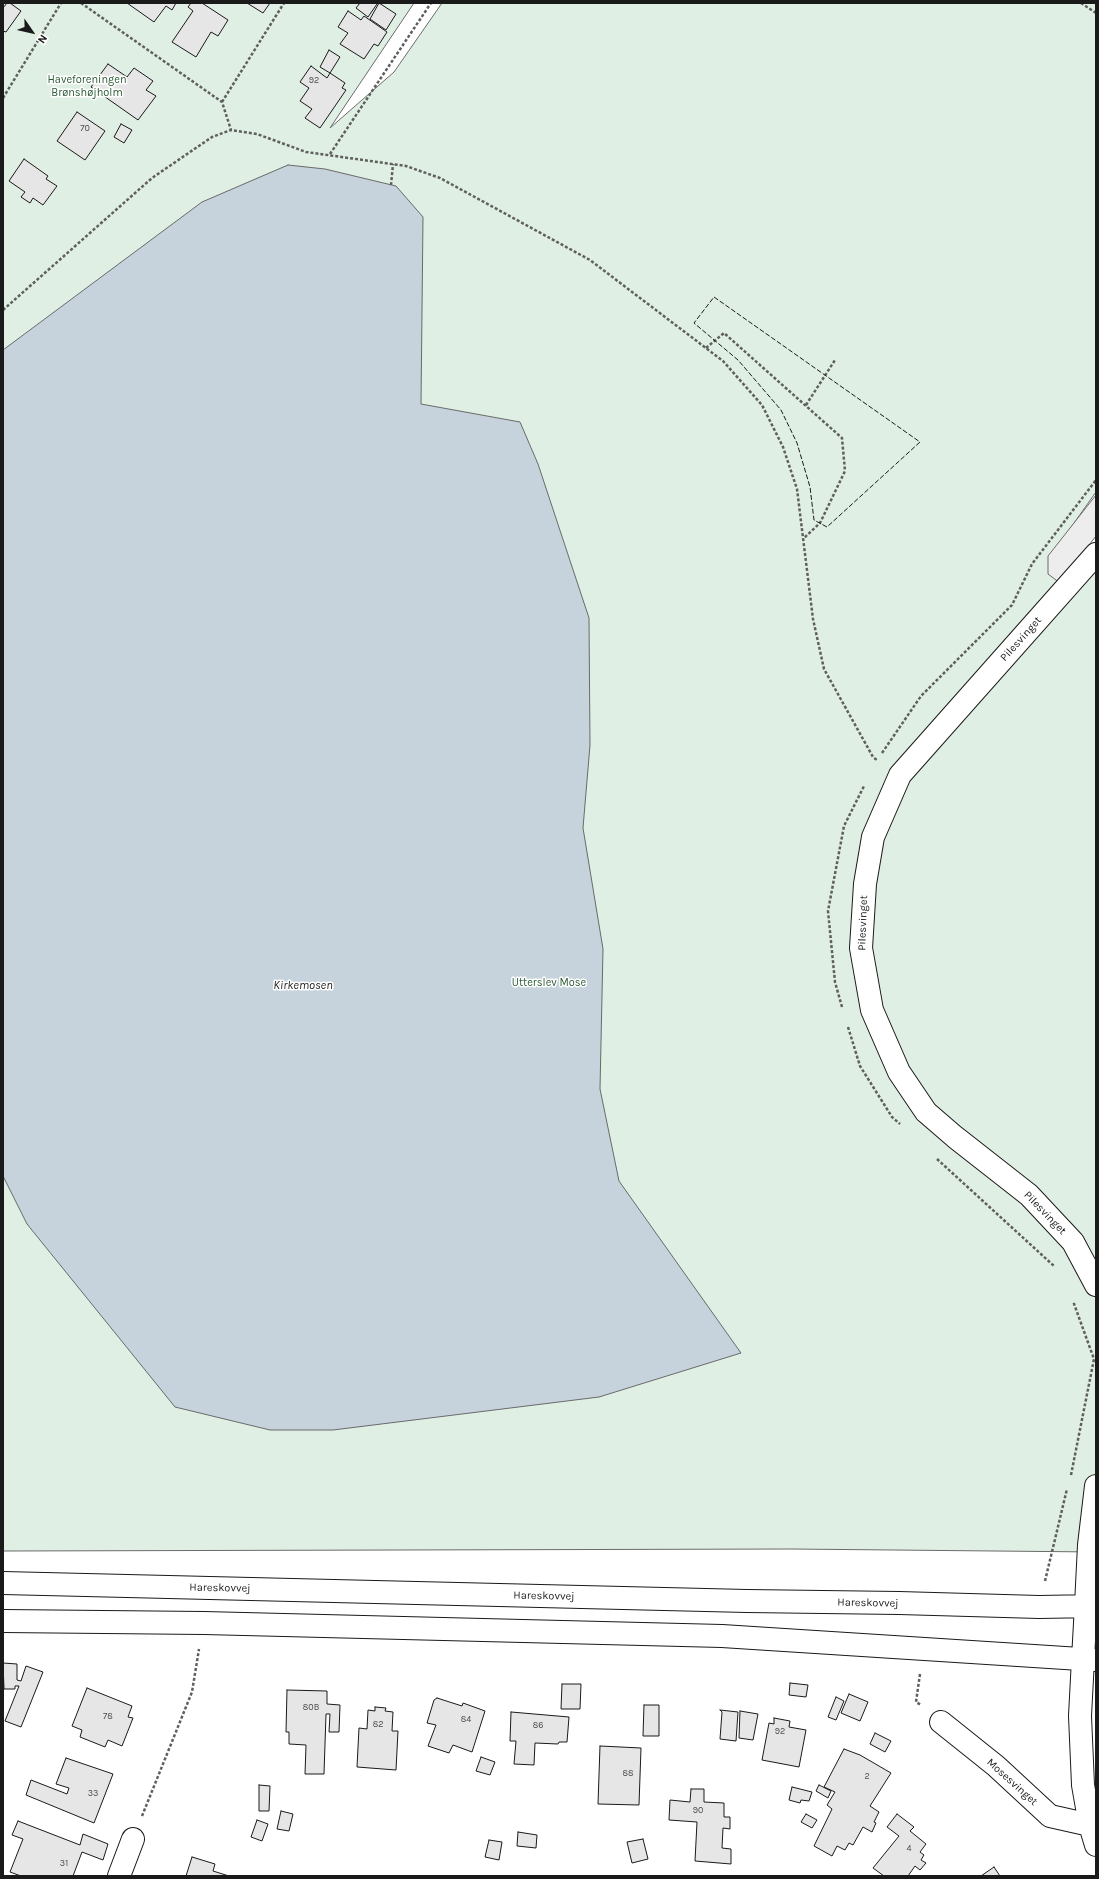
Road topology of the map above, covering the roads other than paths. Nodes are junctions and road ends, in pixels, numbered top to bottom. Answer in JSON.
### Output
{"nodes":[{"id":1,"x":1096,"y":554,"type":"edge"},
{"id":2,"x":1096,"y":1285,"type":"edge"},
{"id":3,"x":1096,"y":1486,"type":"edge"},
{"id":4,"x":1092,"y":1570,"type":"edge"},
{"id":5,"x":3,"y":1583,"type":"edge"},
{"id":6,"x":1091,"y":1606,"type":"edge"},
{"id":7,"x":3,"y":1621,"type":"edge"},
{"id":8,"x":1089,"y":1659,"type":"edge"},
{"id":9,"x":942,"y":1722,"type":"road end"},
{"id":10,"x":1093,"y":1835,"type":"edge"},
{"id":11,"x":133,"y":1839,"type":"dead end"},
{"id":12,"x":119,"y":1876,"type":"edge"}],
"edges":[{"from":1,"to":2,"type":"main road","name":"Pilesvinget"},
{"from":3,"to":4,"type":"main road"},
{"from":4,"to":6,"type":"main road"},
{"from":5,"to":6,"type":"main road","name":"Hareskovvej"},
{"from":6,"to":8,"type":"main road","name":"Mosesvinget"},
{"from":7,"to":8,"type":"main road"},
{"from":8,"to":10,"type":"main road","name":"Mosesvinget"},
{"from":9,"to":10,"type":"main road","name":"Mosesvinget"},
{"from":11,"to":12,"type":"main road"}]}
